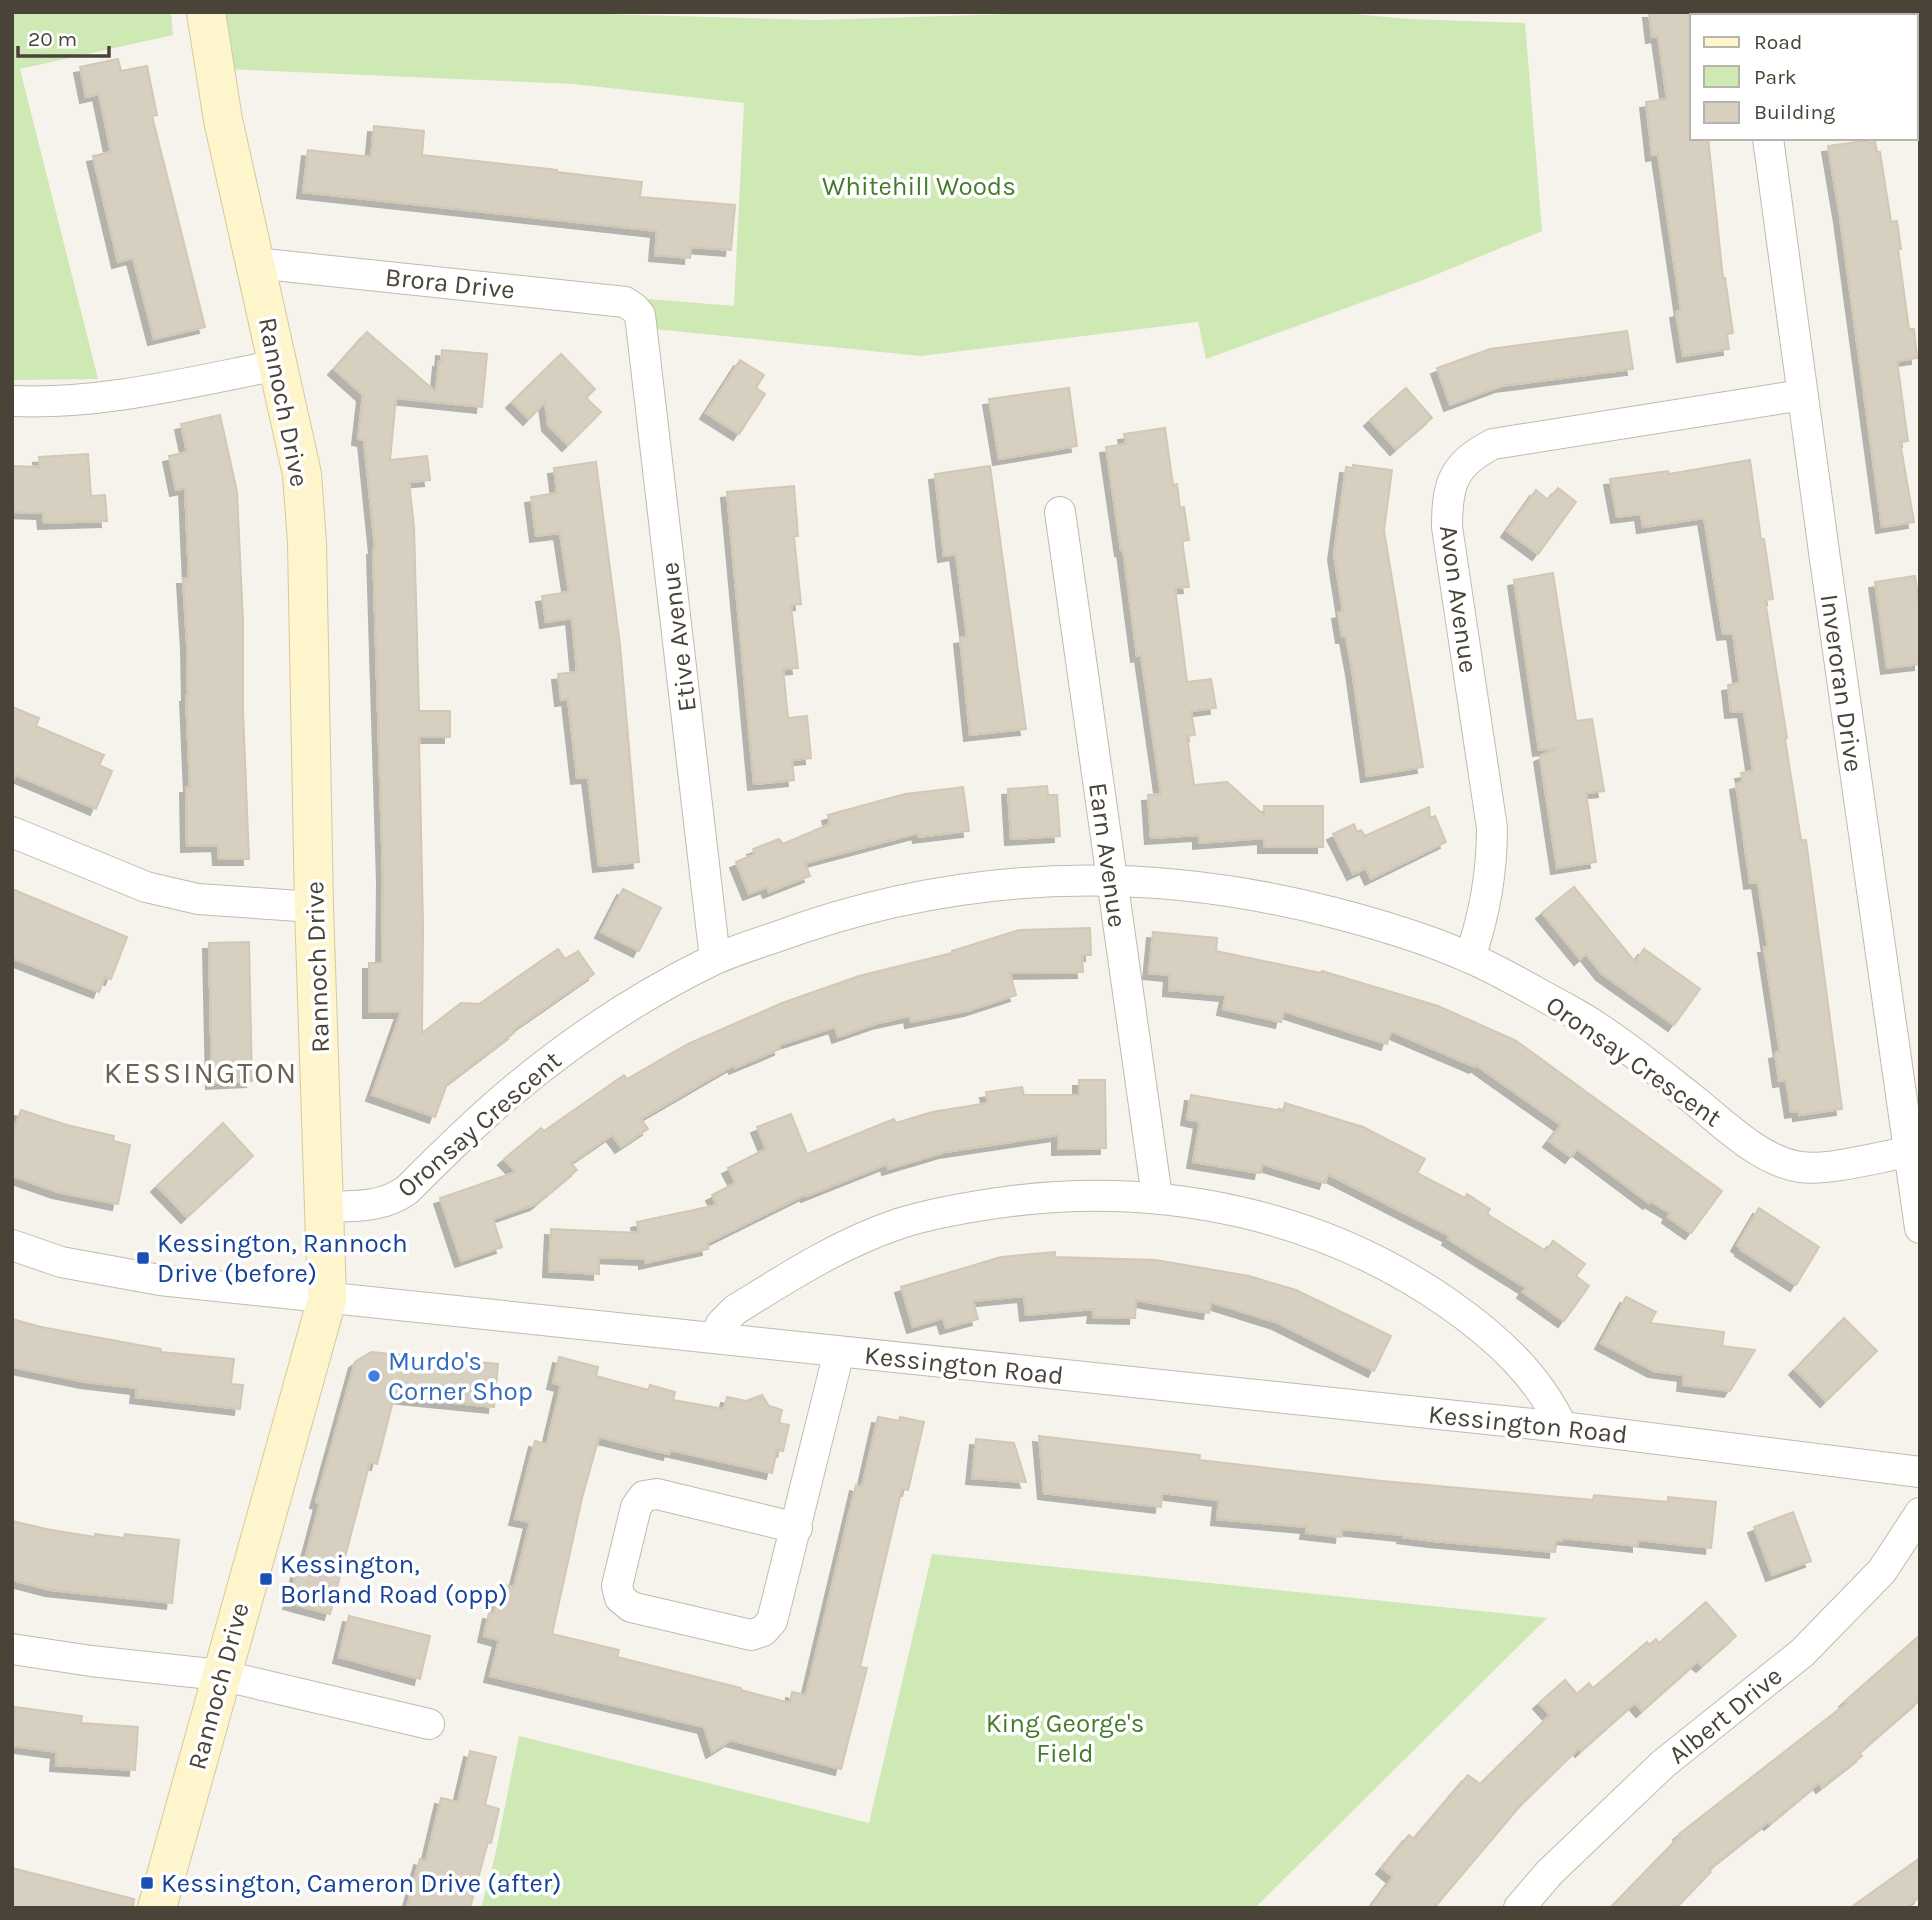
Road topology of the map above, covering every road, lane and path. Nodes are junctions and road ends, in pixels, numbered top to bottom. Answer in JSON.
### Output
{"nodes":[{"id":1,"x":206,"y":12,"type":"edge"},
{"id":2,"x":1768,"y":140,"type":"edge"},
{"id":3,"x":255,"y":262,"type":"junction"},
{"id":4,"x":640,"y":315,"type":"joint"},
{"id":5,"x":278,"y":365,"type":"junction"},
{"id":6,"x":1802,"y":395,"type":"junction"},
{"id":7,"x":12,"y":401,"type":"edge"},
{"id":8,"x":1060,"y":512,"type":"dead end"},
{"id":9,"x":12,"y":832,"type":"edge"},
{"id":10,"x":1111,"y":879,"type":"junction"},
{"id":11,"x":314,"y":907,"type":"junction"},
{"id":12,"x":1470,"y":957,"type":"junction"},
{"id":13,"x":715,"y":959,"type":"junction"},
{"id":14,"x":1908,"y":1152,"type":"junction"},
{"id":15,"x":1157,"y":1197,"type":"junction"},
{"id":16,"x":326,"y":1207,"type":"junction"},
{"id":17,"x":1920,"y":1228,"type":"edge"},
{"id":18,"x":12,"y":1245,"type":"edge"},
{"id":19,"x":327,"y":1299,"type":"junction"},
{"id":20,"x":716,"y":1338,"type":"junction"},
{"id":21,"x":839,"y":1352,"type":"junction"},
{"id":22,"x":1562,"y":1427,"type":"junction"},
{"id":23,"x":1920,"y":1472,"type":"edge"},
{"id":24,"x":1920,"y":1513,"type":"edge"},
{"id":25,"x":797,"y":1528,"type":"junction"},
{"id":26,"x":12,"y":1649,"type":"edge"},
{"id":27,"x":220,"y":1675,"type":"junction"},
{"id":28,"x":429,"y":1724,"type":"dead end"},
{"id":29,"x":157,"y":1908,"type":"edge"},
{"id":30,"x":1519,"y":1908,"type":"edge"}],
"edges":[{"from":1,"to":3,"type":"street","name":"Rannoch Drive"},
{"from":2,"to":6,"type":"street","name":"Inveroran Drive"},
{"from":3,"to":4,"type":"street","name":"Brora Drive"},
{"from":3,"to":5,"type":"street","name":"Rannoch Drive"},
{"from":4,"to":13,"type":"street","name":"Etive Avenue"},
{"from":5,"to":7,"type":"street"},
{"from":5,"to":11,"type":"street","name":"Rannoch Drive"},
{"from":6,"to":12,"type":"street","name":"Avon Avenue"},
{"from":6,"to":14,"type":"street","name":"Inveroran Drive"},
{"from":8,"to":10,"type":"street","name":"Earn Avenue"},
{"from":9,"to":11,"type":"street"},
{"from":10,"to":12,"type":"street","name":"Oronsay Crescent"},
{"from":10,"to":13,"type":"street","name":"Oronsay Crescent"},
{"from":10,"to":15,"type":"street","name":"Earn Avenue"},
{"from":11,"to":16,"type":"street","name":"Rannoch Drive"},
{"from":12,"to":14,"type":"street","name":"Oronsay Crescent"},
{"from":13,"to":16,"type":"street","name":"Oronsay Crescent"},
{"from":14,"to":17,"type":"street","name":"Inveroran Drive"},
{"from":15,"to":20,"type":"street"},
{"from":15,"to":22,"type":"street"},
{"from":16,"to":19,"type":"street","name":"Rannoch Drive"},
{"from":18,"to":19,"type":"street","name":"Kessington Road"},
{"from":19,"to":20,"type":"street","name":"Kessington Road"},
{"from":19,"to":27,"type":"street","name":"Rannoch Drive"},
{"from":20,"to":21,"type":"street","name":"Kessington Road"},
{"from":21,"to":22,"type":"street","name":"Kessington Road"},
{"from":21,"to":25,"type":"street"},
{"from":22,"to":23,"type":"street","name":"Kessington Road"},
{"from":24,"to":30,"type":"street","name":"Albert Drive"},
{"from":25,"to":25,"type":"street"},
{"from":26,"to":27,"type":"street"},
{"from":27,"to":28,"type":"street"},
{"from":27,"to":29,"type":"street","name":"Rannoch Drive"}]}
